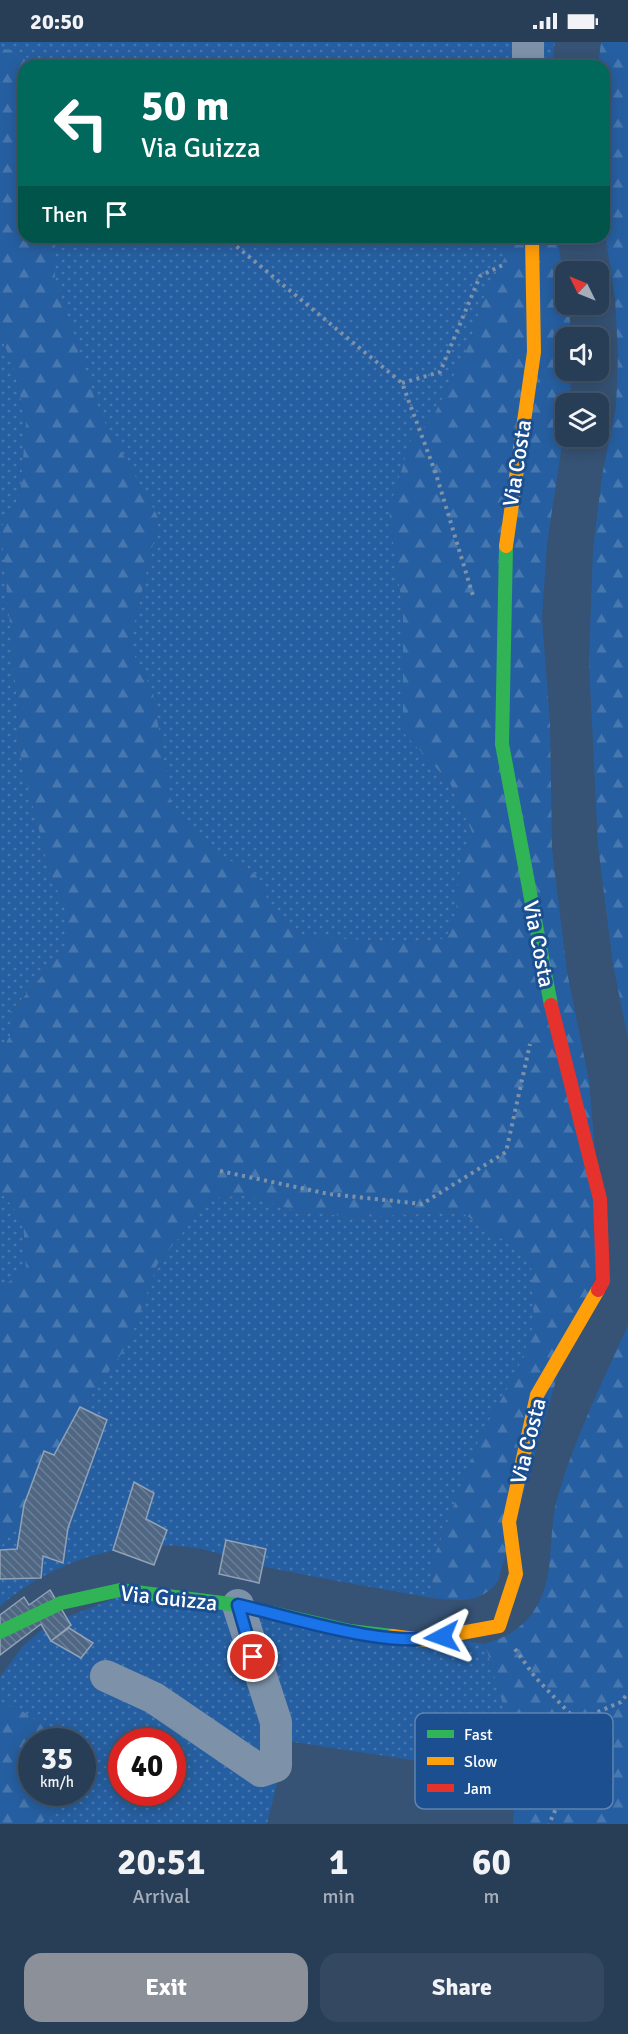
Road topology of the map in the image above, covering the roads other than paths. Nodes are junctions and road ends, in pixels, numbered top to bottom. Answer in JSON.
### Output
{"nodes":[{"id":1,"x":528,"y":42,"type":"edge"},
{"id":2,"x":528,"y":60,"type":"edge"},
{"id":3,"x":532,"y":243,"type":"edge"},
{"id":4,"x":238,"y":1605,"type":"junction"},
{"id":5,"x":499,"y":1626,"type":"joint"},
{"id":6,"x":0,"y":1632,"type":"edge"},
{"id":7,"x":106,"y":1676,"type":"dead end"}],
"edges":[{"from":1,"to":2,"type":"street"},
{"from":3,"to":5,"type":"street","name":"Via Costa"},
{"from":4,"to":5,"type":"street","name":"Via Guizza"},
{"from":4,"to":6,"type":"street","name":"Via Guizza"},
{"from":4,"to":7,"type":"street","name":"Via Guizza"}]}
